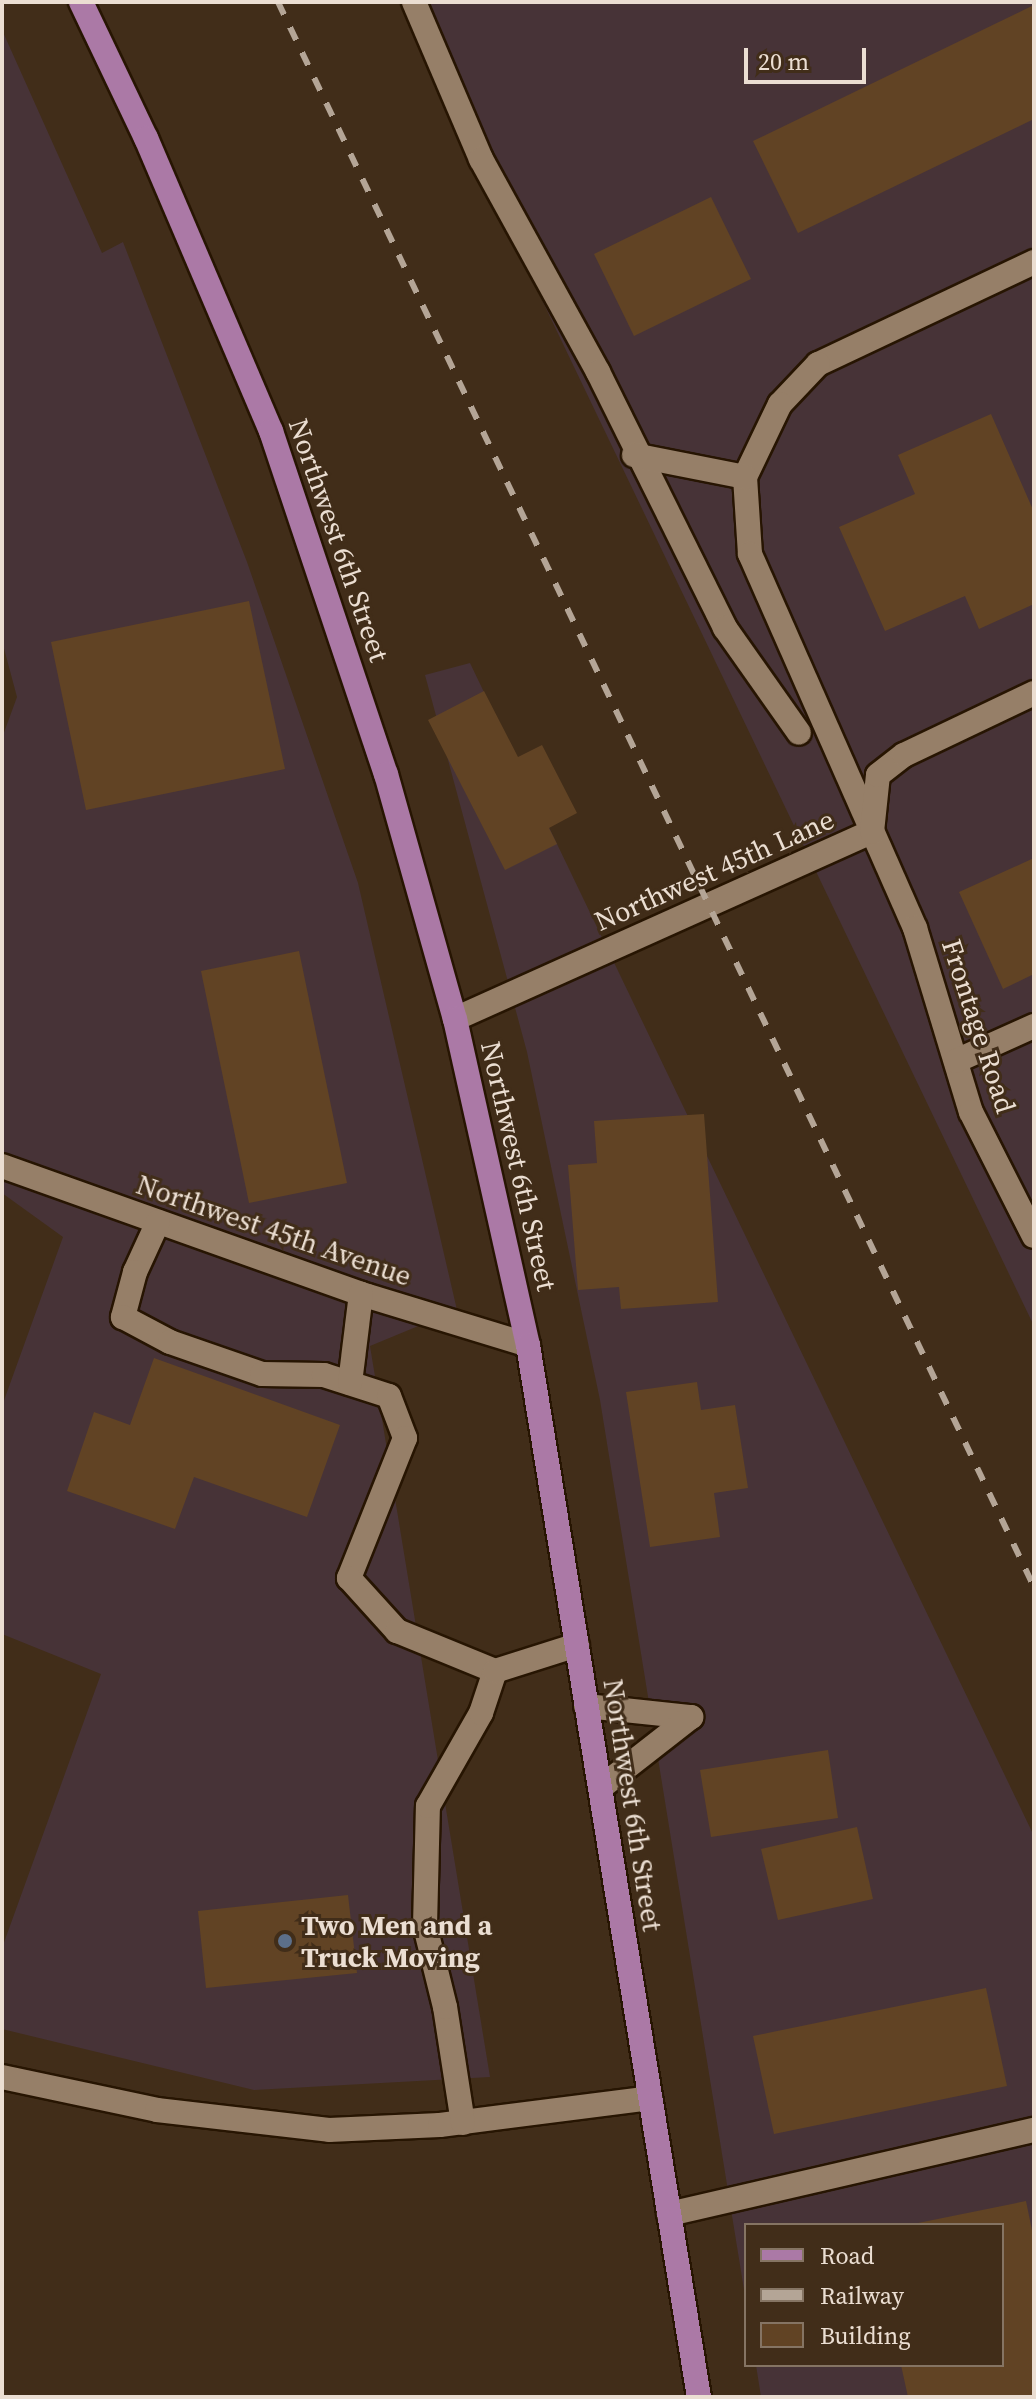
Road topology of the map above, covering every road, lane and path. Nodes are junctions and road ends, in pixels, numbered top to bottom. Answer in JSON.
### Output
{"nodes":[{"id":1,"x":81,"y":2,"type":"edge"},
{"id":2,"x":414,"y":2,"type":"edge"},
{"id":3,"x":1034,"y":262,"type":"edge"},
{"id":4,"x":634,"y":455,"type":"junction"},
{"id":5,"x":745,"y":477,"type":"junction"},
{"id":6,"x":1034,"y":693,"type":"edge"},
{"id":7,"x":799,"y":733,"type":"dead end"},
{"id":8,"x":872,"y":832,"type":"junction"},
{"id":9,"x":455,"y":1019,"type":"junction"},
{"id":10,"x":1034,"y":1026,"type":"edge"},
{"id":11,"x":956,"y":1061,"type":"junction"},
{"id":12,"x":2,"y":1166,"type":"edge"},
{"id":13,"x":158,"y":1222,"type":"junction"},
{"id":14,"x":1034,"y":1236,"type":"edge"},
{"id":15,"x":361,"y":1294,"type":"junction"},
{"id":16,"x":528,"y":1345,"type":"junction"},
{"id":17,"x":350,"y":1383,"type":"junction"},
{"id":18,"x":577,"y":1645,"type":"junction"},
{"id":19,"x":495,"y":1671,"type":"junction"},
{"id":20,"x":586,"y":1706,"type":"junction"},
{"id":21,"x":600,"y":1788,"type":"junction"},
{"id":22,"x":2,"y":2077,"type":"edge"},
{"id":23,"x":650,"y":2098,"type":"junction"},
{"id":24,"x":463,"y":2123,"type":"junction"},
{"id":25,"x":1034,"y":2130,"type":"edge"},
{"id":26,"x":669,"y":2214,"type":"junction"},
{"id":27,"x":699,"y":2397,"type":"edge"}],
"edges":[{"from":1,"to":9,"type":"main road","name":"Northwest 6th Street"},
{"from":2,"to":4,"type":"street"},
{"from":3,"to":5,"type":"street"},
{"from":4,"to":5,"type":"street"},
{"from":4,"to":7,"type":"street"},
{"from":5,"to":8,"type":"street","name":"Frontage Road"},
{"from":6,"to":8,"type":"street","name":"Northwest 45th Lane"},
{"from":8,"to":9,"type":"street","name":"Northwest 45th Lane"},
{"from":8,"to":11,"type":"street","name":"Frontage Road"},
{"from":9,"to":16,"type":"main road","name":"Northwest 6th Street"},
{"from":10,"to":11,"type":"street"},
{"from":11,"to":14,"type":"street","name":"Frontage Road"},
{"from":12,"to":13,"type":"street","name":"Northwest 45th Avenue"},
{"from":13,"to":15,"type":"street","name":"Northwest 45th Avenue"},
{"from":13,"to":17,"type":"street"},
{"from":15,"to":16,"type":"street","name":"Northwest 45th Avenue"},
{"from":15,"to":17,"type":"street"},
{"from":16,"to":18,"type":"main road","name":"Northwest 6th Street"},
{"from":17,"to":19,"type":"street"},
{"from":18,"to":19,"type":"street"},
{"from":18,"to":20,"type":"main road","name":"Northwest 6th Street"},
{"from":19,"to":24,"type":"street"},
{"from":20,"to":21,"type":"main road","name":"Northwest 6th Street"},
{"from":20,"to":21,"type":"street"},
{"from":21,"to":23,"type":"main road","name":"Northwest 6th Street"},
{"from":22,"to":24,"type":"street"},
{"from":23,"to":24,"type":"street"},
{"from":23,"to":26,"type":"main road","name":"Northwest 6th Street"},
{"from":25,"to":26,"type":"street"},
{"from":26,"to":27,"type":"main road","name":"Northwest 6th Street"}]}
